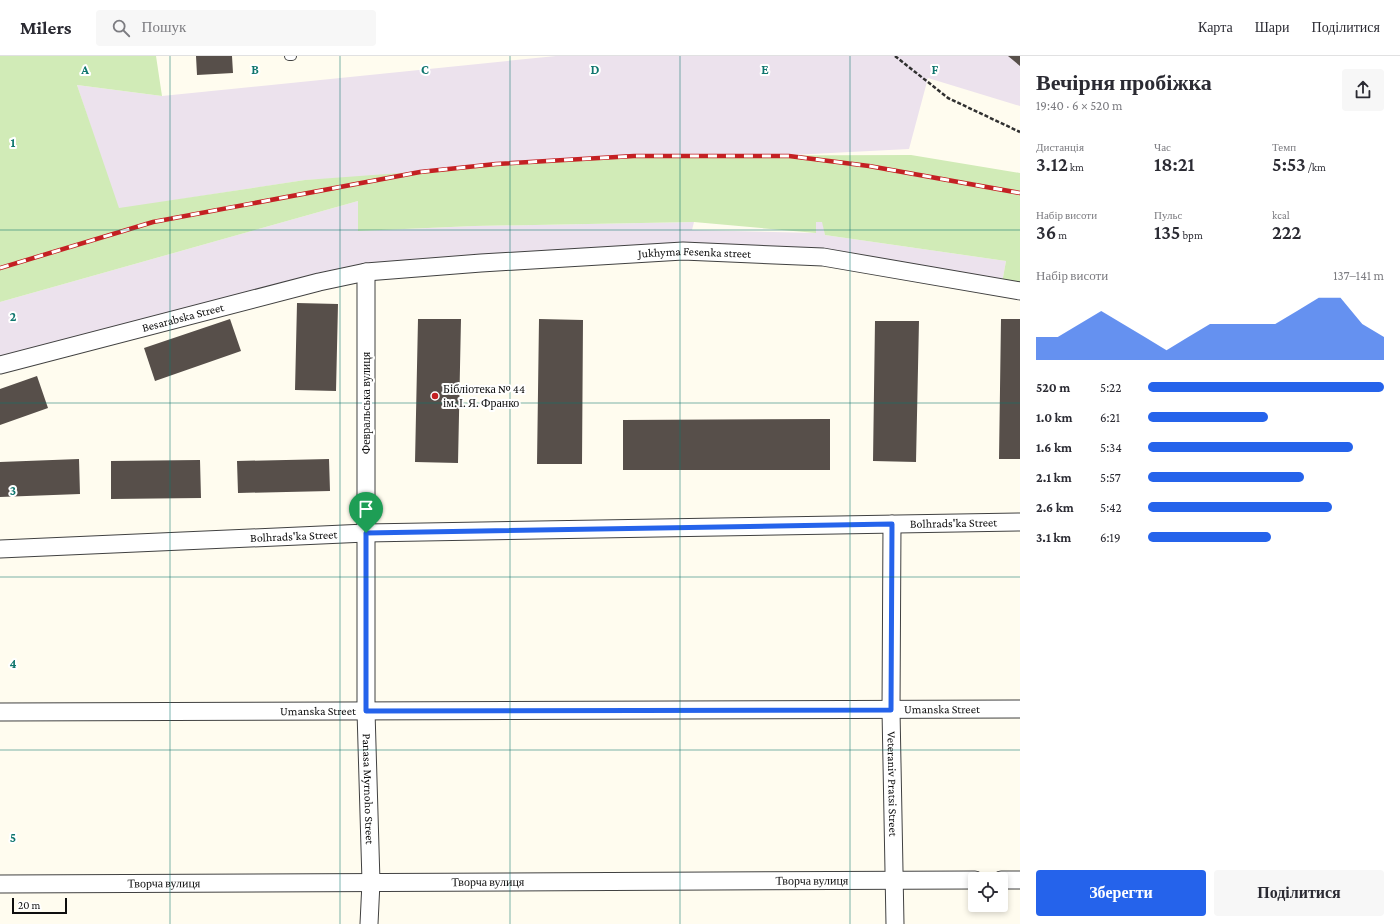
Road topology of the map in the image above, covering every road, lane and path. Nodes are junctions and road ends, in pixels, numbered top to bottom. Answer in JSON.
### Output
{"nodes":[{"id":1,"x":895,"y":56,"type":"edge"},
{"id":2,"x":1020,"y":132,"type":"edge"},
{"id":3,"x":366,"y":272,"type":"junction"},
{"id":4,"x":1020,"y":291,"type":"edge"},
{"id":5,"x":0,"y":365,"type":"edge"},
{"id":6,"x":1020,"y":522,"type":"edge"},
{"id":7,"x":892,"y":524,"type":"junction"},
{"id":8,"x":366,"y":533,"type":"junction"},
{"id":9,"x":0,"y":549,"type":"edge"},
{"id":10,"x":1020,"y":709,"type":"edge"},
{"id":11,"x":891,"y":710,"type":"junction"},
{"id":12,"x":366,"y":711,"type":"junction"},
{"id":13,"x":0,"y":712,"type":"edge"},
{"id":14,"x":895,"y":880,"type":"junction"},
{"id":15,"x":968,"y":880,"type":"edge"},
{"id":16,"x":1008,"y":880,"type":"edge"},
{"id":17,"x":1020,"y":880,"type":"edge"},
{"id":18,"x":371,"y":882,"type":"junction"},
{"id":19,"x":0,"y":884,"type":"edge"},
{"id":20,"x":369,"y":924,"type":"edge"},
{"id":21,"x":895,"y":924,"type":"edge"}],
"edges":[{"from":1,"to":2,"type":"path"},
{"from":3,"to":4,"type":"street","name":"Jukhyma Fesenka street"},
{"from":3,"to":5,"type":"street","name":"Besarabska Street"},
{"from":3,"to":8,"type":"street","name":"Февральська вулиця"},
{"from":6,"to":7,"type":"street","name":"Bolhrads'ka Street"},
{"from":7,"to":8,"type":"street","name":"Bolhrads'ka Street"},
{"from":7,"to":11,"type":"street","name":"Veteraniv Pratsi Street"},
{"from":8,"to":9,"type":"street","name":"Bolhrads'ka Street"},
{"from":8,"to":12,"type":"street","name":"Panasa Myrnoho Street"},
{"from":10,"to":11,"type":"street","name":"Umanska Street"},
{"from":11,"to":12,"type":"street","name":"Umanska Street"},
{"from":11,"to":14,"type":"street","name":"Veteraniv Pratsi Street"},
{"from":12,"to":13,"type":"street","name":"Umanska Street"},
{"from":12,"to":18,"type":"street","name":"Panasa Myrnoho Street"},
{"from":14,"to":15,"type":"street","name":"Творча вулиця"},
{"from":14,"to":18,"type":"street","name":"Творча вулиця"},
{"from":14,"to":21,"type":"street","name":"Veteraniv Pratsi Street"},
{"from":16,"to":17,"type":"street"},
{"from":18,"to":19,"type":"street","name":"Творча вулиця"},
{"from":18,"to":20,"type":"street","name":"Panasa Myrnoho Street"}]}
